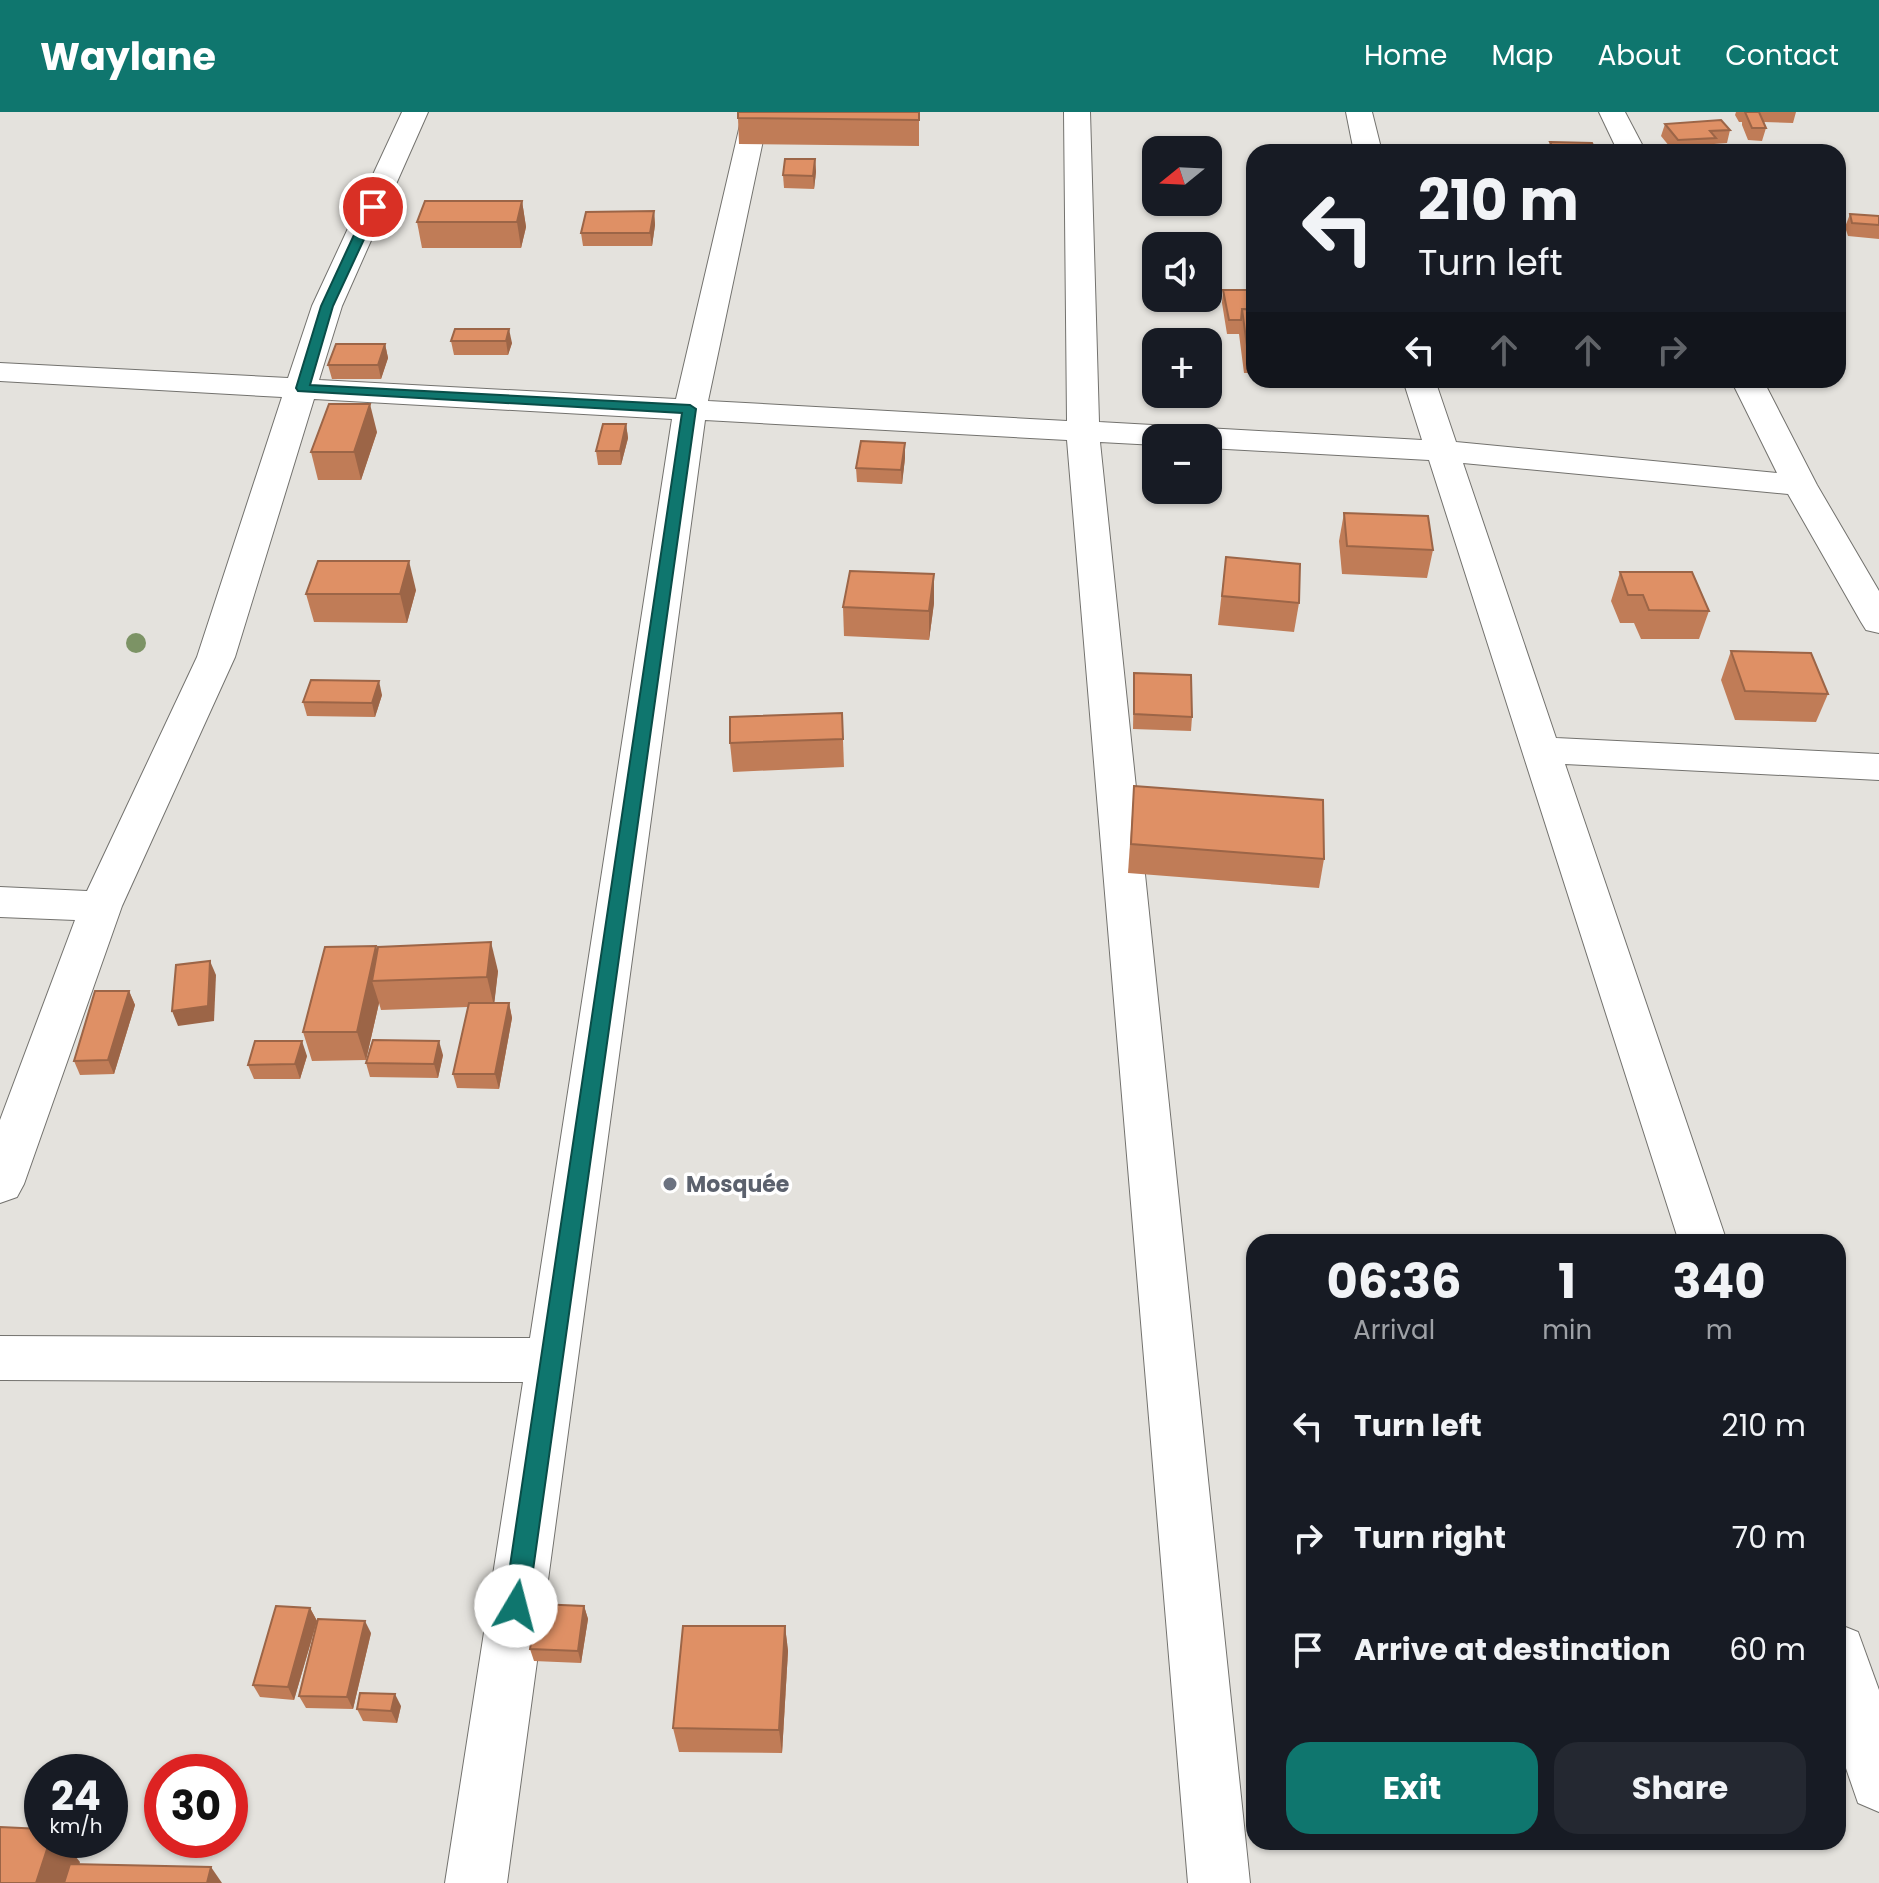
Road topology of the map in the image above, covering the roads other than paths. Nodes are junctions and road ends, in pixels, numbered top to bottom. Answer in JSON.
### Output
{"nodes":[{"id":1,"x":415,"y":112,"type":"edge"},
{"id":2,"x":756,"y":112,"type":"edge"},
{"id":3,"x":1077,"y":112,"type":"edge"},
{"id":4,"x":1359,"y":112,"type":"edge"},
{"id":5,"x":1612,"y":112,"type":"edge"},
{"id":6,"x":1366,"y":144,"type":"edge"},
{"id":7,"x":1628,"y":144,"type":"edge"},
{"id":8,"x":0,"y":372,"type":"edge"},
{"id":9,"x":302,"y":388,"type":"junction"},
{"id":10,"x":1422,"y":388,"type":"edge"},
{"id":11,"x":1751,"y":388,"type":"edge"},
{"id":12,"x":690,"y":409,"type":"junction"},
{"id":13,"x":1083,"y":431,"type":"junction"},
{"id":14,"x":1442,"y":451,"type":"junction"},
{"id":15,"x":1800,"y":485,"type":"junction"},
{"id":16,"x":1879,"y":622,"type":"edge"},
{"id":17,"x":1540,"y":750,"type":"junction"},
{"id":18,"x":1879,"y":767,"type":"edge"},
{"id":19,"x":0,"y":902,"type":"edge"},
{"id":20,"x":101,"y":906,"type":"junction"},
{"id":21,"x":0,"y":1184,"type":"edge"},
{"id":22,"x":1700,"y":1234,"type":"edge"},
{"id":23,"x":0,"y":1358,"type":"edge"},
{"id":24,"x":552,"y":1360,"type":"junction"},
{"id":25,"x":1846,"y":1677,"type":"edge"},
{"id":26,"x":1879,"y":1782,"type":"edge"},
{"id":27,"x":476,"y":1883,"type":"edge"},
{"id":28,"x":1219,"y":1883,"type":"edge"}],
"edges":[{"from":1,"to":9,"type":"street"},
{"from":2,"to":12,"type":"street"},
{"from":3,"to":13,"type":"street"},
{"from":4,"to":6,"type":"street"},
{"from":5,"to":7,"type":"street"},
{"from":8,"to":9,"type":"street"},
{"from":9,"to":12,"type":"street"},
{"from":9,"to":20,"type":"street"},
{"from":10,"to":14,"type":"street"},
{"from":11,"to":15,"type":"street"},
{"from":12,"to":13,"type":"street"},
{"from":12,"to":24,"type":"street"},
{"from":13,"to":14,"type":"street"},
{"from":13,"to":28,"type":"street"},
{"from":14,"to":15,"type":"street"},
{"from":14,"to":17,"type":"street"},
{"from":15,"to":16,"type":"street"},
{"from":17,"to":18,"type":"street"},
{"from":17,"to":22,"type":"street"},
{"from":19,"to":20,"type":"street"},
{"from":20,"to":21,"type":"street"},
{"from":23,"to":24,"type":"street"},
{"from":24,"to":27,"type":"street"},
{"from":25,"to":26,"type":"street"}]}
